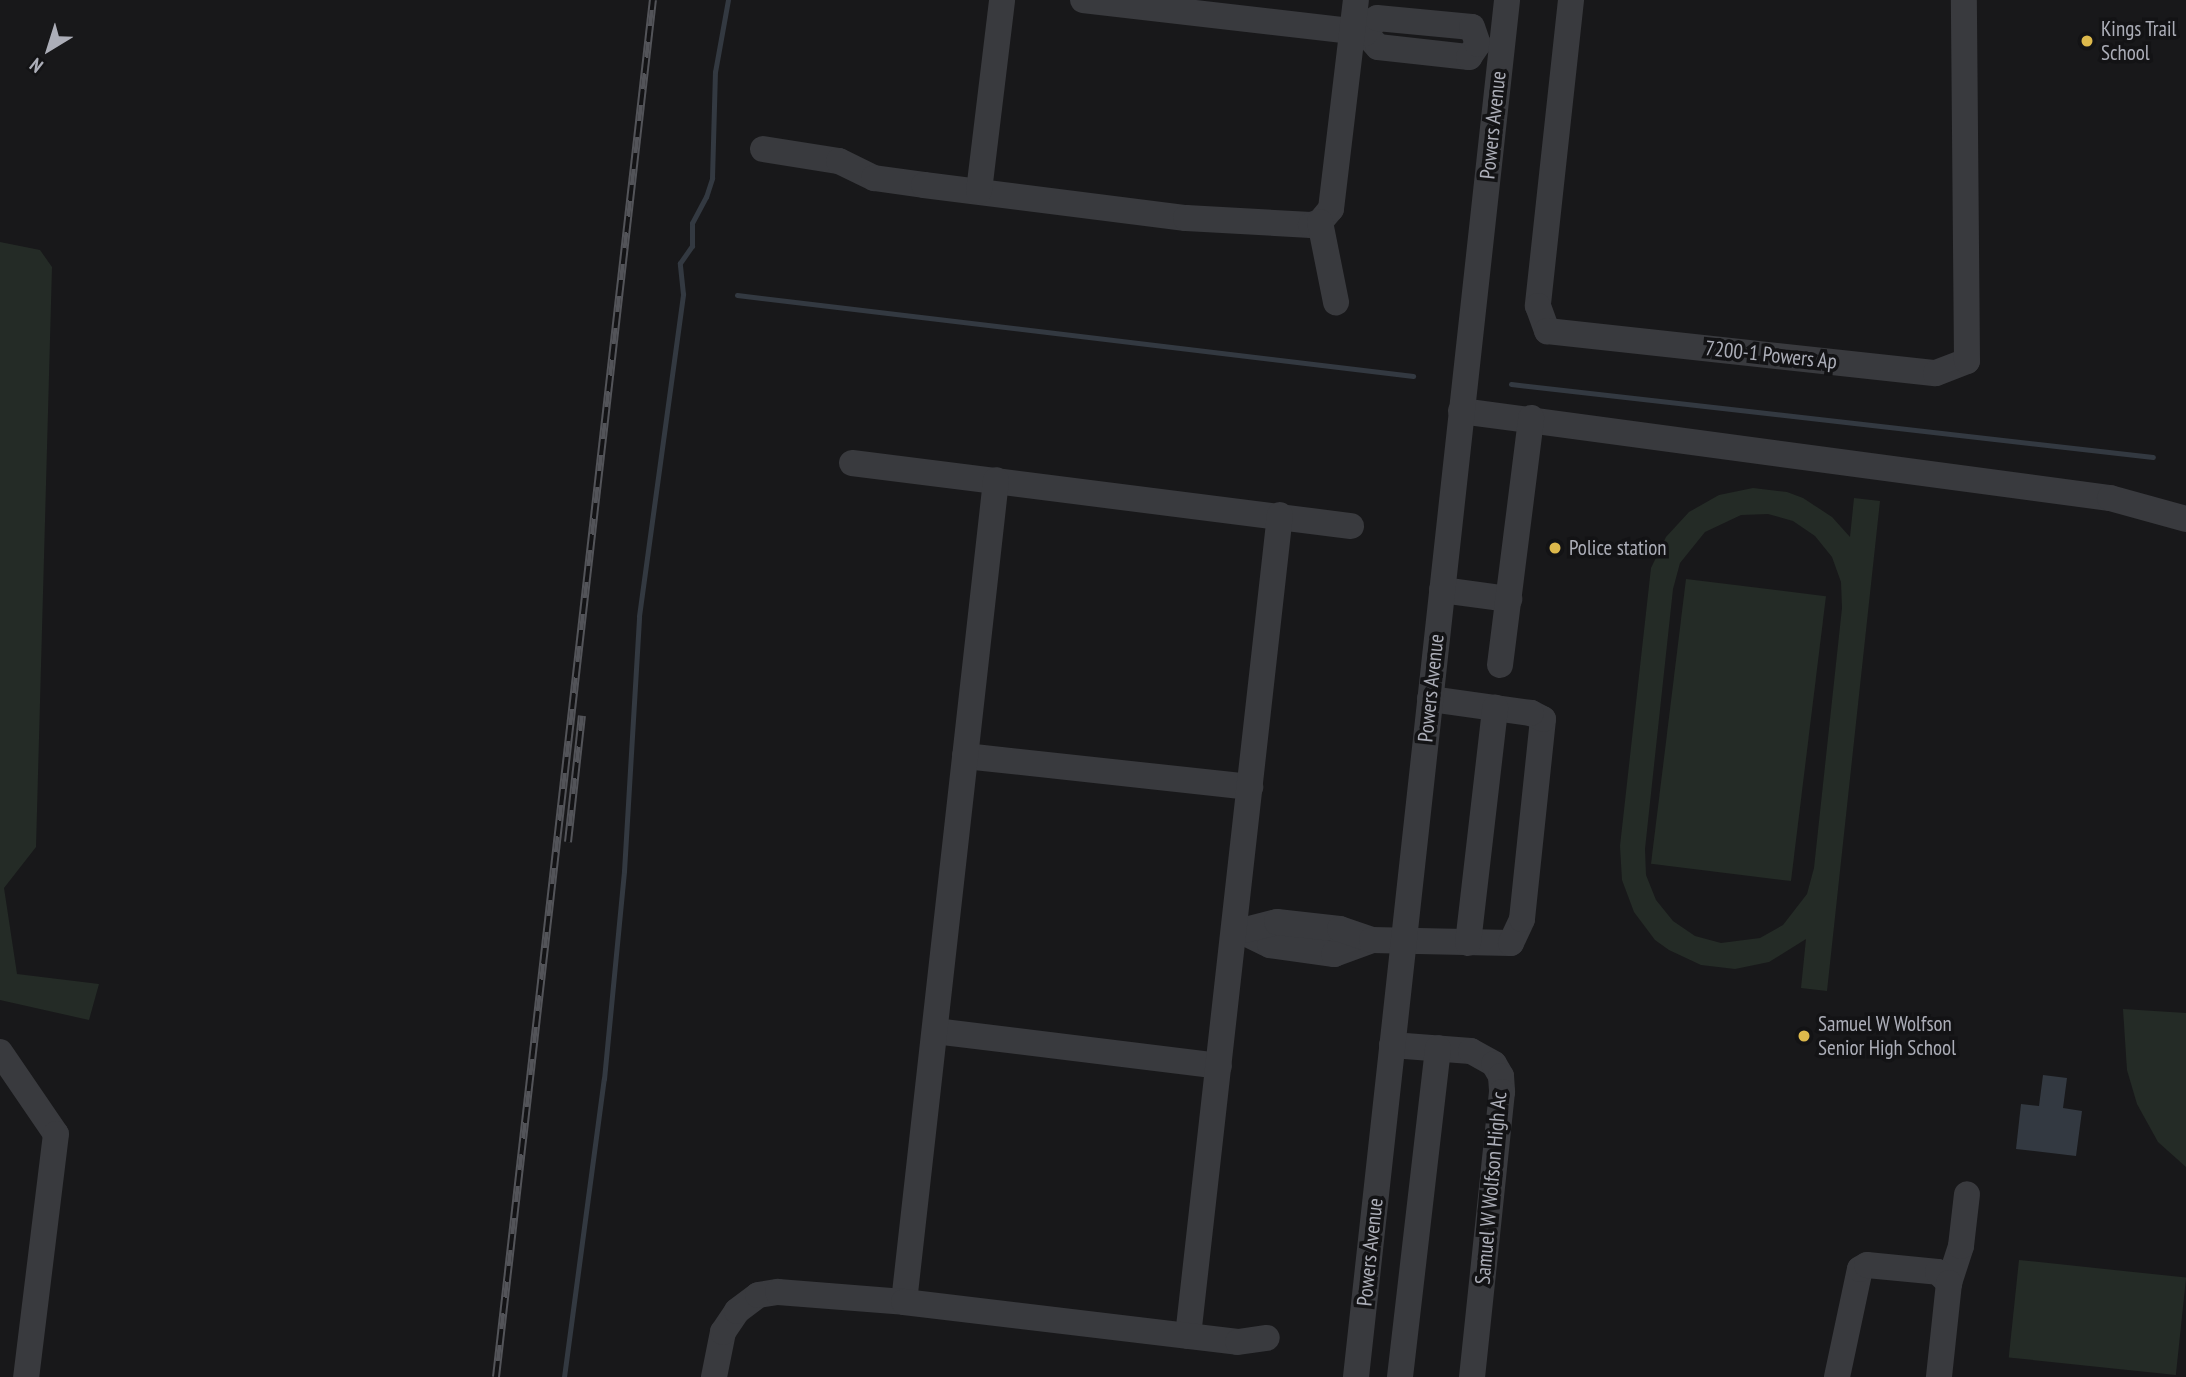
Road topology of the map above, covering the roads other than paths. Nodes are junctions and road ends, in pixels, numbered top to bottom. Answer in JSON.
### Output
{"nodes":[{"id":1,"x":1002,"y":0,"type":"edge"},
{"id":2,"x":1083,"y":0,"type":"edge"},
{"id":3,"x":1356,"y":0,"type":"edge"},
{"id":4,"x":1507,"y":0,"type":"edge"},
{"id":5,"x":1571,"y":0,"type":"edge"},
{"id":6,"x":1964,"y":0,"type":"edge"},
{"id":7,"x":1359,"y":32,"type":"junction"},
{"id":8,"x":1490,"y":46,"type":"junction"},
{"id":9,"x":762,"y":149,"type":"dead end"},
{"id":10,"x":979,"y":191,"type":"junction"},
{"id":11,"x":1320,"y":222,"type":"junction"},
{"id":12,"x":1336,"y":302,"type":"dead end"},
{"id":13,"x":1461,"y":411,"type":"junction"},
{"id":14,"x":1531,"y":418,"type":"junction"},
{"id":15,"x":852,"y":463,"type":"dead end"},
{"id":16,"x":996,"y":480,"type":"junction"},
{"id":17,"x":1280,"y":515,"type":"junction"},
{"id":18,"x":2186,"y":519,"type":"edge"},
{"id":19,"x":1351,"y":526,"type":"dead end"},
{"id":20,"x":1442,"y":590,"type":"junction"},
{"id":21,"x":1509,"y":599,"type":"junction"},
{"id":22,"x":1500,"y":665,"type":"dead end"},
{"id":23,"x":1430,"y":699,"type":"junction"},
{"id":24,"x":1495,"y":708,"type":"junction"},
{"id":25,"x":965,"y":756,"type":"junction"},
{"id":26,"x":1250,"y":787,"type":"junction"},
{"id":27,"x":1240,"y":930,"type":"junction"},
{"id":28,"x":1404,"y":942,"type":"junction"},
{"id":29,"x":1468,"y":943,"type":"junction"},
{"id":30,"x":935,"y":1031,"type":"junction"},
{"id":31,"x":1392,"y":1045,"type":"junction"},
{"id":32,"x":1438,"y":1048,"type":"junction"},
{"id":33,"x":0,"y":1052,"type":"edge"},
{"id":34,"x":1219,"y":1066,"type":"junction"},
{"id":35,"x":1967,"y":1195,"type":"dead end"},
{"id":36,"x":1949,"y":1283,"type":"junction"},
{"id":37,"x":904,"y":1301,"type":"junction"},
{"id":38,"x":1188,"y":1336,"type":"junction"},
{"id":39,"x":1266,"y":1338,"type":"dead end"},
{"id":40,"x":26,"y":1377,"type":"edge"},
{"id":41,"x":713,"y":1377,"type":"edge"},
{"id":42,"x":1356,"y":1377,"type":"edge"},
{"id":43,"x":1400,"y":1377,"type":"edge"},
{"id":44,"x":1472,"y":1377,"type":"edge"},
{"id":45,"x":1837,"y":1377,"type":"edge"},
{"id":46,"x":1939,"y":1377,"type":"edge"}],
"edges":[{"from":1,"to":10,"type":"street"},
{"from":2,"to":7,"type":"street"},
{"from":3,"to":7,"type":"street"},
{"from":4,"to":8,"type":"street","name":"Powers Avenue"},
{"from":5,"to":6,"type":"street","name":"7200-1 Powers Ap"},
{"from":7,"to":8,"type":"street"},
{"from":7,"to":11,"type":"street"},
{"from":8,"to":13,"type":"street","name":"Powers Avenue"},
{"from":9,"to":10,"type":"street"},
{"from":10,"to":11,"type":"street"},
{"from":11,"to":12,"type":"street"},
{"from":13,"to":14,"type":"street"},
{"from":13,"to":20,"type":"street","name":"Powers Avenue"},
{"from":14,"to":18,"type":"street"},
{"from":14,"to":21,"type":"street"},
{"from":15,"to":16,"type":"street"},
{"from":16,"to":17,"type":"street"},
{"from":16,"to":25,"type":"street"},
{"from":17,"to":19,"type":"street"},
{"from":17,"to":26,"type":"street"},
{"from":20,"to":21,"type":"street"},
{"from":20,"to":23,"type":"street","name":"Powers Avenue"},
{"from":21,"to":22,"type":"street"},
{"from":23,"to":24,"type":"street"},
{"from":23,"to":28,"type":"street","name":"Powers Avenue"},
{"from":24,"to":29,"type":"street"},
{"from":24,"to":29,"type":"street"},
{"from":25,"to":26,"type":"street"},
{"from":25,"to":30,"type":"street"},
{"from":26,"to":27,"type":"street"},
{"from":27,"to":28,"type":"street"},
{"from":27,"to":34,"type":"street"},
{"from":28,"to":29,"type":"street"},
{"from":28,"to":31,"type":"street","name":"Powers Avenue"},
{"from":30,"to":34,"type":"street"},
{"from":30,"to":37,"type":"street"},
{"from":31,"to":32,"type":"street","name":"Samuel W Wolfson High Ac"},
{"from":31,"to":42,"type":"street","name":"Powers Avenue"},
{"from":32,"to":43,"type":"street"},
{"from":32,"to":44,"type":"street","name":"Samuel W Wolfson High Ac"},
{"from":33,"to":40,"type":"street"},
{"from":34,"to":38,"type":"street"},
{"from":35,"to":36,"type":"street"},
{"from":36,"to":45,"type":"street"},
{"from":36,"to":46,"type":"street"},
{"from":37,"to":38,"type":"street"},
{"from":37,"to":41,"type":"street"},
{"from":38,"to":39,"type":"street"}]}
